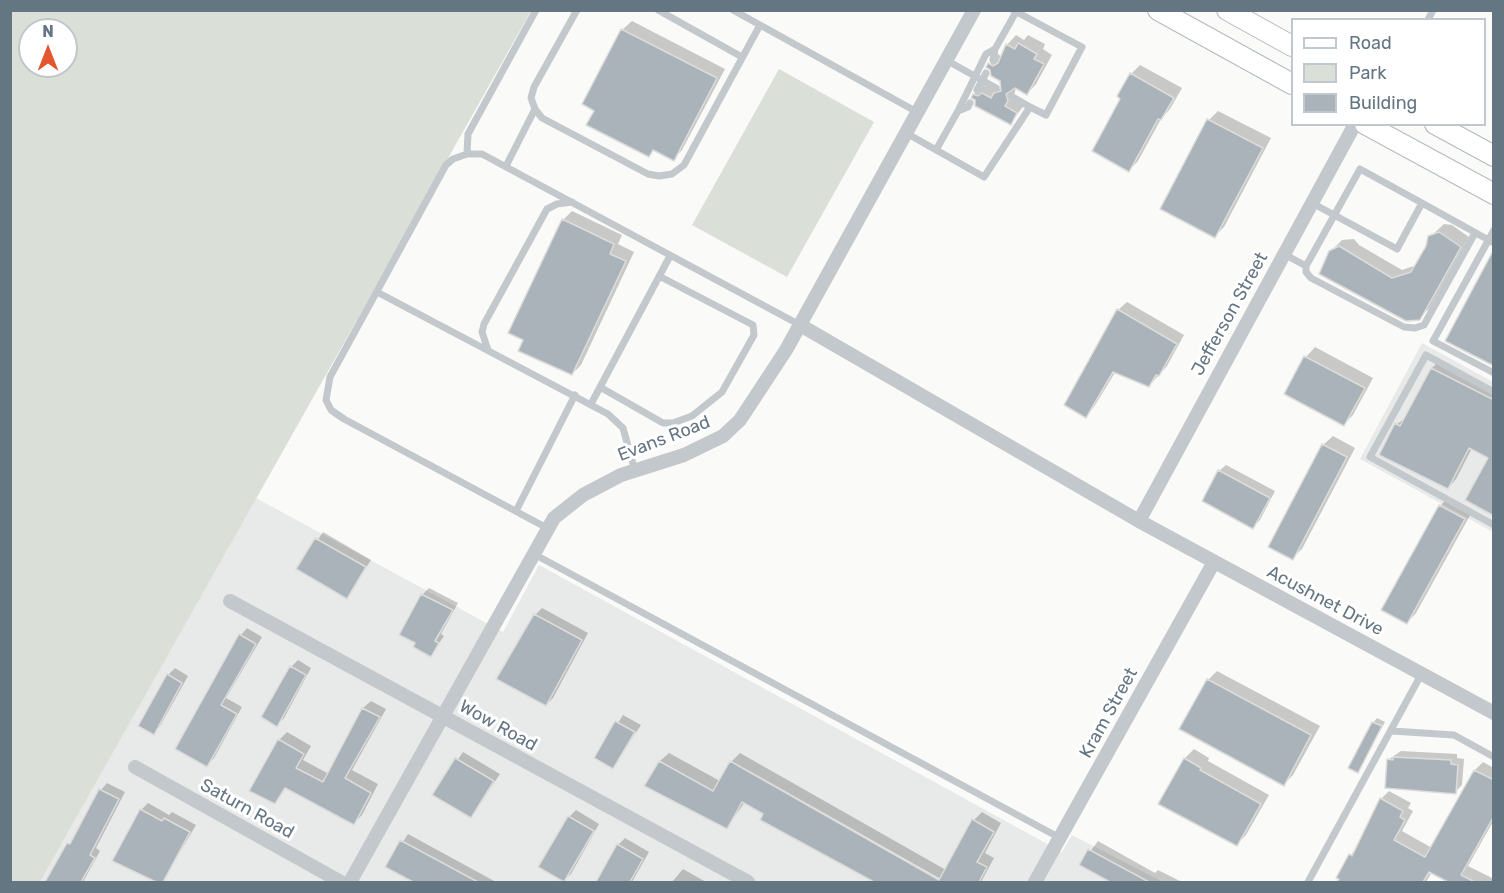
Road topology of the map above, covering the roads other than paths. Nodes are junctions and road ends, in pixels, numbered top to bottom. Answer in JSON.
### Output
{"nodes":[{"id":1,"x":536,"y":10,"type":"edge"},
{"id":2,"x":577,"y":10,"type":"edge"},
{"id":3,"x":658,"y":10,"type":"edge"},
{"id":4,"x":733,"y":10,"type":"edge"},
{"id":5,"x":974,"y":10,"type":"edge"},
{"id":6,"x":1158,"y":10,"type":"edge"},
{"id":7,"x":1227,"y":10,"type":"edge"},
{"id":8,"x":1015,"y":11,"type":"edge"},
{"id":9,"x":760,"y":25,"type":"junction"},
{"id":10,"x":1291,"y":45,"type":"edge"},
{"id":11,"x":995,"y":50,"type":"junction"},
{"id":12,"x":742,"y":57,"type":"junction"},
{"id":13,"x":946,"y":60,"type":"junction"},
{"id":14,"x":993,"y":60,"type":"dead end"},
{"id":15,"x":975,"y":76,"type":"junction"},
{"id":16,"x":984,"y":76,"type":"junction"},
{"id":17,"x":1291,"y":83,"type":"edge"},
{"id":18,"x":996,"y":88,"type":"dead end"},
{"id":19,"x":977,"y":90,"type":"dead end"},
{"id":20,"x":1011,"y":96,"type":"dead end"},
{"id":21,"x":970,"y":103,"type":"dead end"},
{"id":22,"x":1030,"y":107,"type":"junction"},
{"id":23,"x":535,"y":109,"type":"junction"},
{"id":24,"x":958,"y":111,"type":"junction"},
{"id":25,"x":917,"y":112,"type":"junction"},
{"id":26,"x":1354,"y":126,"type":"edge"},
{"id":27,"x":1369,"y":126,"type":"edge"},
{"id":28,"x":1440,"y":126,"type":"edge"},
{"id":29,"x":906,"y":132,"type":"junction"},
{"id":30,"x":936,"y":150,"type":"junction"},
{"id":31,"x":467,"y":154,"type":"junction"},
{"id":32,"x":1494,"y":156,"type":"edge"},
{"id":33,"x":506,"y":166,"type":"junction"},
{"id":34,"x":1494,"y":194,"type":"edge"},
{"id":35,"x":572,"y":202,"type":"junction"},
{"id":36,"x":1312,"y":203,"type":"junction"},
{"id":37,"x":1422,"y":203,"type":"junction"},
{"id":38,"x":1334,"y":215,"type":"junction"},
{"id":39,"x":1494,"y":230,"type":"edge"},
{"id":40,"x":1475,"y":232,"type":"junction"},
{"id":41,"x":1491,"y":241,"type":"edge"},
{"id":42,"x":1284,"y":254,"type":"junction"},
{"id":43,"x":670,"y":256,"type":"junction"},
{"id":44,"x":1306,"y":266,"type":"junction"},
{"id":45,"x":659,"y":276,"type":"junction"},
{"id":46,"x":377,"y":292,"type":"junction"},
{"id":47,"x":800,"y":325,"type":"junction"},
{"id":48,"x":489,"y":350,"type":"junction"},
{"id":49,"x":1494,"y":373,"type":"edge"},
{"id":50,"x":600,"y":387,"type":"junction"},
{"id":51,"x":1494,"y":392,"type":"edge"},
{"id":52,"x":575,"y":395,"type":"junction"},
{"id":53,"x":591,"y":404,"type":"junction"},
{"id":54,"x":635,"y":471,"type":"junction"},
{"id":55,"x":516,"y":511,"type":"junction"},
{"id":56,"x":1139,"y":521,"type":"junction"},
{"id":57,"x":1494,"y":525,"type":"edge"},
{"id":58,"x":547,"y":528,"type":"junction"},
{"id":59,"x":532,"y":553,"type":"junction"},
{"id":60,"x":1214,"y":562,"type":"junction"},
{"id":61,"x":230,"y":601,"type":"dead end"},
{"id":62,"x":1422,"y":673,"type":"junction"},
{"id":63,"x":1494,"y":713,"type":"edge"},
{"id":64,"x":442,"y":716,"type":"junction"},
{"id":65,"x":1392,"y":731,"type":"junction"},
{"id":66,"x":1494,"y":757,"type":"edge"},
{"id":67,"x":135,"y":767,"type":"dead end"},
{"id":68,"x":1060,"y":838,"type":"junction"},
{"id":69,"x":341,"y":882,"type":"edge"},
{"id":70,"x":351,"y":882,"type":"edge"},
{"id":71,"x":748,"y":882,"type":"edge"},
{"id":72,"x":1035,"y":882,"type":"edge"},
{"id":73,"x":1308,"y":882,"type":"edge"}],
"edges":[{"from":1,"to":31,"type":"lane"},
{"from":2,"to":23,"type":"lane"},
{"from":3,"to":12,"type":"lane"},
{"from":4,"to":9,"type":"lane"},
{"from":5,"to":13,"type":"street","name":"Evans Road"},
{"from":6,"to":17,"type":"main road"},
{"from":7,"to":10,"type":"main road"},
{"from":8,"to":11,"type":"lane"},
{"from":8,"to":22,"type":"lane"},
{"from":9,"to":12,"type":"lane"},
{"from":9,"to":25,"type":"lane"},
{"from":11,"to":14,"type":"lane"},
{"from":11,"to":15,"type":"lane"},
{"from":12,"to":23,"type":"lane"},
{"from":13,"to":15,"type":"lane"},
{"from":13,"to":25,"type":"street","name":"Evans Road"},
{"from":15,"to":16,"type":"lane"},
{"from":15,"to":24,"type":"lane"},
{"from":16,"to":18,"type":"lane"},
{"from":16,"to":19,"type":"lane"},
{"from":20,"to":22,"type":"lane"},
{"from":21,"to":24,"type":"lane"},
{"from":22,"to":30,"type":"lane"},
{"from":23,"to":33,"type":"lane"},
{"from":24,"to":30,"type":"lane"},
{"from":25,"to":29,"type":"street","name":"Evans Road"},
{"from":26,"to":36,"type":"street","name":"Jefferson Street"},
{"from":27,"to":34,"type":"main road"},
{"from":28,"to":32,"type":"main road"},
{"from":29,"to":30,"type":"lane"},
{"from":29,"to":47,"type":"street","name":"Evans Road"},
{"from":31,"to":33,"type":"lane"},
{"from":31,"to":46,"type":"lane"},
{"from":33,"to":35,"type":"lane"},
{"from":35,"to":43,"type":"lane"},
{"from":35,"to":48,"type":"lane"},
{"from":36,"to":38,"type":"lane"},
{"from":36,"to":42,"type":"street","name":"Jefferson Street"},
{"from":37,"to":38,"type":"lane"},
{"from":37,"to":38,"type":"lane"},
{"from":37,"to":40,"type":"lane"},
{"from":38,"to":44,"type":"lane"},
{"from":39,"to":41,"type":"lane"},
{"from":40,"to":41,"type":"lane"},
{"from":40,"to":44,"type":"lane"},
{"from":41,"to":49,"type":"lane"},
{"from":42,"to":44,"type":"lane"},
{"from":42,"to":56,"type":"street","name":"Jefferson Street"},
{"from":43,"to":45,"type":"lane"},
{"from":43,"to":47,"type":"lane"},
{"from":45,"to":50,"type":"lane"},
{"from":45,"to":50,"type":"lane"},
{"from":46,"to":48,"type":"lane"},
{"from":46,"to":55,"type":"lane"},
{"from":47,"to":54,"type":"street","name":"Evans Road"},
{"from":47,"to":56,"type":"street","name":"Acushnet Drive"},
{"from":48,"to":52,"type":"lane"},
{"from":50,"to":53,"type":"lane"},
{"from":51,"to":57,"type":"lane"},
{"from":52,"to":53,"type":"lane"},
{"from":52,"to":55,"type":"lane"},
{"from":53,"to":54,"type":"lane"},
{"from":54,"to":58,"type":"street","name":"Evans Road"},
{"from":55,"to":58,"type":"lane"},
{"from":56,"to":60,"type":"street","name":"Acushnet Drive"},
{"from":58,"to":59,"type":"street","name":"Evans Road"},
{"from":59,"to":64,"type":"street","name":"Evans Road"},
{"from":59,"to":68,"type":"lane"},
{"from":60,"to":62,"type":"street","name":"Acushnet Drive"},
{"from":60,"to":68,"type":"street","name":"Kram Street"},
{"from":61,"to":64,"type":"street","name":"Wow Road"},
{"from":62,"to":63,"type":"street","name":"Acushnet Drive"},
{"from":62,"to":65,"type":"lane"},
{"from":64,"to":70,"type":"street","name":"Evans Road"},
{"from":64,"to":71,"type":"street","name":"Wow Road"},
{"from":65,"to":66,"type":"lane"},
{"from":65,"to":73,"type":"lane"},
{"from":67,"to":69,"type":"street","name":"Saturn Road"},
{"from":68,"to":72,"type":"street","name":"Kram Street"}]}
